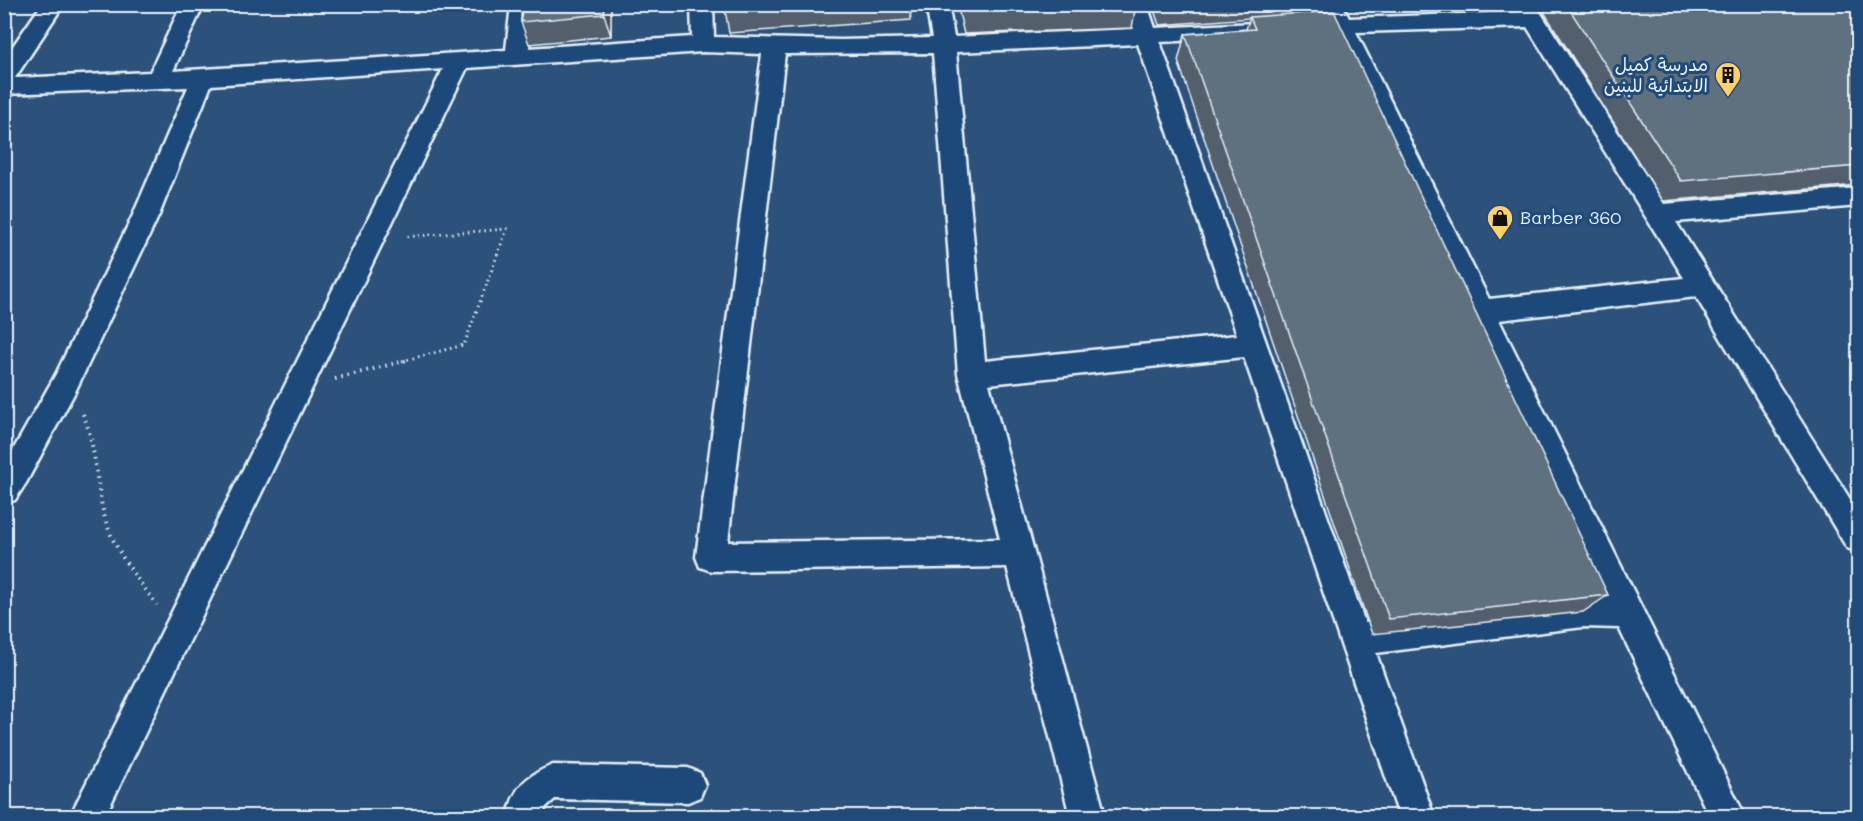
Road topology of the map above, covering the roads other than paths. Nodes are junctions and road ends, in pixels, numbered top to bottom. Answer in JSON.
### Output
{"nodes":[{"id":1,"x":53,"y":4,"type":"edge"},
{"id":2,"x":193,"y":4,"type":"edge"},
{"id":3,"x":522,"y":4,"type":"edge"},
{"id":4,"x":702,"y":4,"type":"edge"},
{"id":5,"x":937,"y":4,"type":"edge"},
{"id":6,"x":1136,"y":4,"type":"edge"},
{"id":7,"x":1529,"y":12,"type":"edge"},
{"id":8,"x":1336,"y":15,"type":"edge"},
{"id":9,"x":1146,"y":35,"type":"junction"},
{"id":10,"x":703,"y":44,"type":"junction"},
{"id":11,"x":944,"y":44,"type":"junction"},
{"id":12,"x":774,"y":48,"type":"junction"},
{"id":13,"x":517,"y":57,"type":"junction"},
{"id":14,"x":459,"y":61,"type":"junction"},
{"id":15,"x":4,"y":77,"type":"edge"},
{"id":16,"x":203,"y":78,"type":"junction"},
{"id":17,"x":158,"y":80,"type":"junction"},
{"id":18,"x":4,"y":86,"type":"edge"},
{"id":19,"x":1858,"y":197,"type":"edge"},
{"id":20,"x":1657,"y":214,"type":"junction"},
{"id":21,"x":1703,"y":286,"type":"junction"},
{"id":22,"x":1480,"y":311,"type":"junction"},
{"id":23,"x":1253,"y":345,"type":"junction"},
{"id":24,"x":972,"y":374,"type":"junction"},
{"id":25,"x":4,"y":491,"type":"edge"},
{"id":26,"x":1858,"y":538,"type":"edge"},
{"id":27,"x":1017,"y":553,"type":"junction"},
{"id":28,"x":1628,"y":613,"type":"junction"},
{"id":29,"x":1355,"y":640,"type":"junction"},
{"id":30,"x":688,"y":785,"type":"dead end"},
{"id":31,"x":87,"y":816,"type":"edge"},
{"id":32,"x":525,"y":816,"type":"edge"},
{"id":33,"x":1087,"y":816,"type":"edge"},
{"id":34,"x":1416,"y":816,"type":"edge"},
{"id":35,"x":1727,"y":816,"type":"edge"}],
"edges":[{"from":1,"to":15,"type":"street"},
{"from":2,"to":17,"type":"street"},
{"from":3,"to":13,"type":"street"},
{"from":4,"to":10,"type":"street"},
{"from":5,"to":11,"type":"street"},
{"from":6,"to":9,"type":"street"},
{"from":7,"to":8,"type":"street"},
{"from":7,"to":20,"type":"street"},
{"from":8,"to":9,"type":"street"},
{"from":8,"to":22,"type":"street"},
{"from":9,"to":11,"type":"street"},
{"from":9,"to":23,"type":"street"},
{"from":10,"to":12,"type":"street"},
{"from":10,"to":13,"type":"street"},
{"from":11,"to":12,"type":"street"},
{"from":11,"to":24,"type":"street"},
{"from":12,"to":27,"type":"street"},
{"from":13,"to":14,"type":"street"},
{"from":14,"to":16,"type":"street"},
{"from":14,"to":31,"type":"street"},
{"from":16,"to":17,"type":"street"},
{"from":16,"to":25,"type":"street"},
{"from":17,"to":18,"type":"street"},
{"from":19,"to":20,"type":"street"},
{"from":20,"to":21,"type":"street"},
{"from":21,"to":22,"type":"street"},
{"from":21,"to":26,"type":"street"},
{"from":22,"to":28,"type":"street"},
{"from":23,"to":24,"type":"street"},
{"from":23,"to":29,"type":"street"},
{"from":24,"to":27,"type":"street"},
{"from":27,"to":33,"type":"street"},
{"from":28,"to":29,"type":"street"},
{"from":28,"to":35,"type":"street"},
{"from":29,"to":34,"type":"street"},
{"from":30,"to":32,"type":"street"}]}
